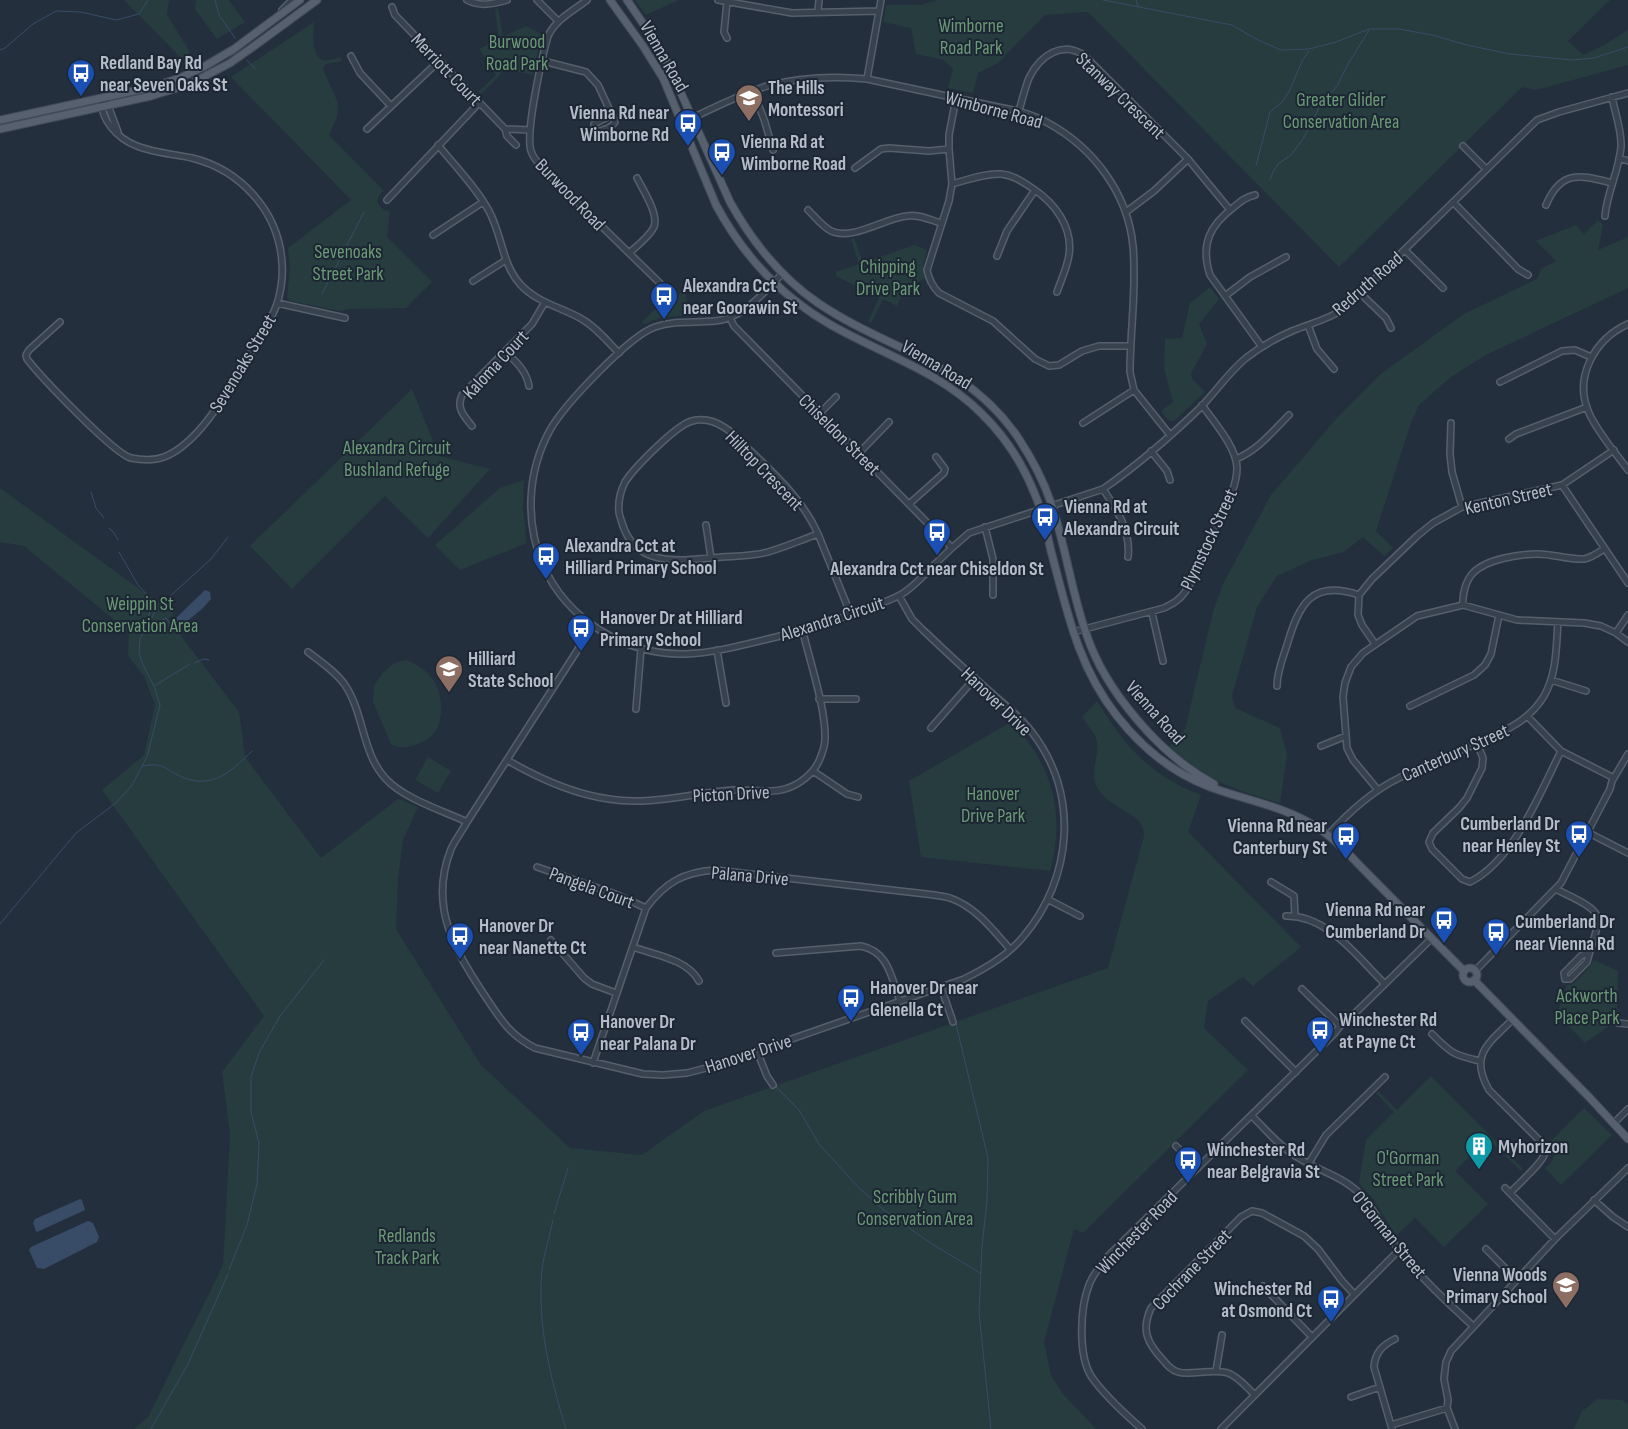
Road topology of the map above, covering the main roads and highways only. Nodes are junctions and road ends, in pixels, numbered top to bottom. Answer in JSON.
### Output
{"nodes":[{"id":1,"x":300,"y":0,"type":"edge"},
{"id":2,"x":317,"y":0,"type":"edge"},
{"id":3,"x":610,"y":0,"type":"edge"},
{"id":4,"x":627,"y":0,"type":"edge"},
{"id":5,"x":0,"y":120,"type":"edge"},
{"id":6,"x":0,"y":129,"type":"edge"},
{"id":7,"x":1232,"y":793,"type":"junction"},
{"id":8,"x":1464,"y":971,"type":"junction"},
{"id":9,"x":1474,"y":980,"type":"junction"},
{"id":10,"x":1628,"y":1139,"type":"edge"}],
"edges":[{"from":1,"to":5,"type":"main road"},
{"from":2,"to":6,"type":"main road"},
{"from":3,"to":7,"type":"main road","name":"Vienna Road"},
{"from":4,"to":7,"type":"main road","name":"Vienna Road"},
{"from":7,"to":8,"type":"main road","name":"Vienna Road"},
{"from":8,"to":9,"type":"main road"},
{"from":8,"to":9,"type":"main road"},
{"from":9,"to":10,"type":"main road"}]}
